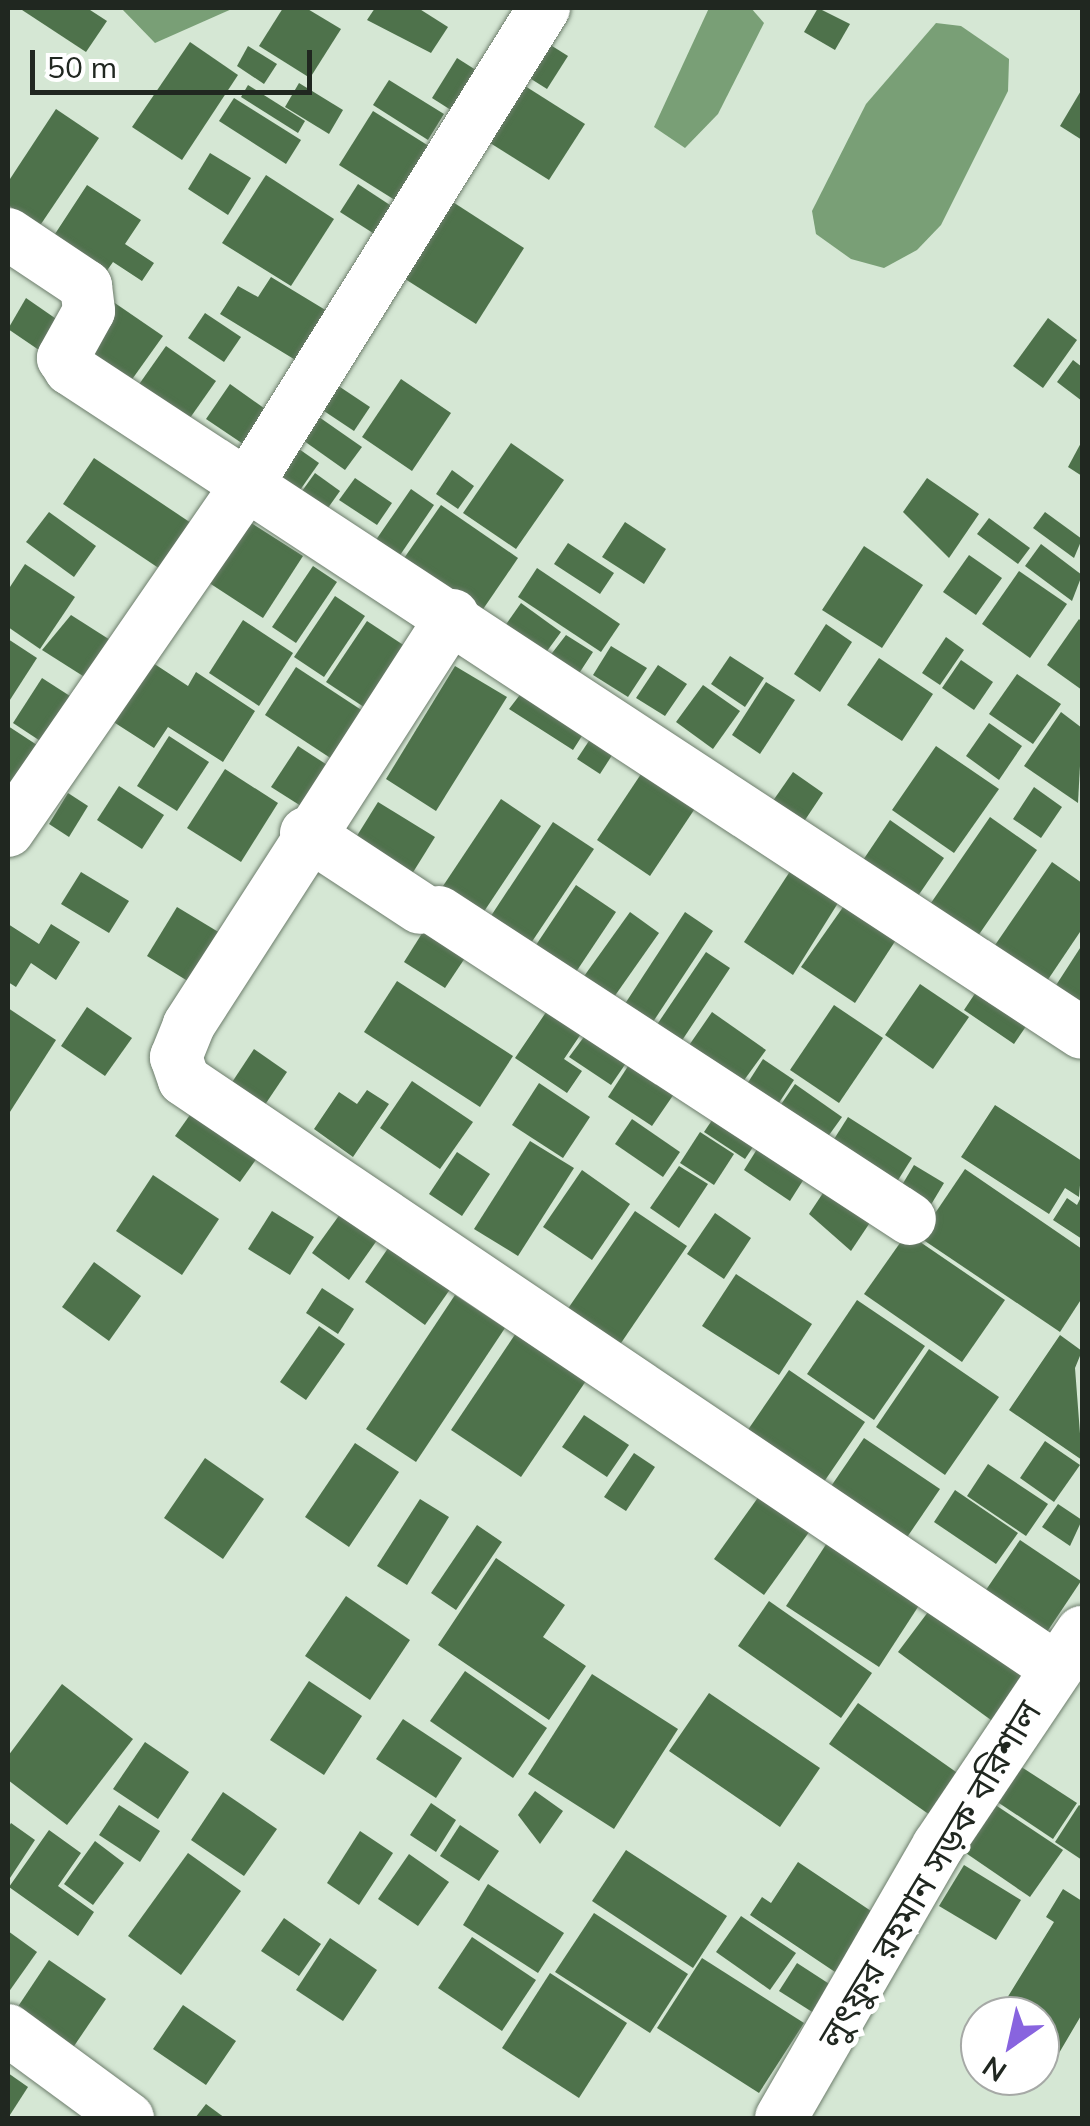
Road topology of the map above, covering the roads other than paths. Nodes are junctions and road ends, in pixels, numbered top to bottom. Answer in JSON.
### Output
{"nodes":[{"id":1,"x":544,"y":8,"type":"edge"},
{"id":2,"x":8,"y":234,"type":"edge"},
{"id":3,"x":248,"y":485,"type":"junction"},
{"id":4,"x":453,"y":614,"type":"junction"},
{"id":5,"x":8,"y":832,"type":"edge"},
{"id":6,"x":306,"y":834,"type":"junction"},
{"id":7,"x":1082,"y":1034,"type":"edge"},
{"id":8,"x":910,"y":1219,"type":"dead end"},
{"id":9,"x":1069,"y":1650,"type":"edge"},
{"id":10,"x":8,"y":2030,"type":"edge"},
{"id":11,"x":128,"y":2118,"type":"edge"},
{"id":12,"x":781,"y":2118,"type":"edge"}],
"edges":[{"from":1,"to":3,"type":"street"},
{"from":2,"to":3,"type":"street"},
{"from":3,"to":4,"type":"street"},
{"from":3,"to":5,"type":"street"},
{"from":4,"to":6,"type":"street"},
{"from":4,"to":7,"type":"street"},
{"from":6,"to":8,"type":"street"},
{"from":6,"to":9,"type":"street"},
{"from":9,"to":12,"type":"street","name":"লুৎফুর রহমান সড়ক বরিশাল"},
{"from":10,"to":11,"type":"street"}]}
